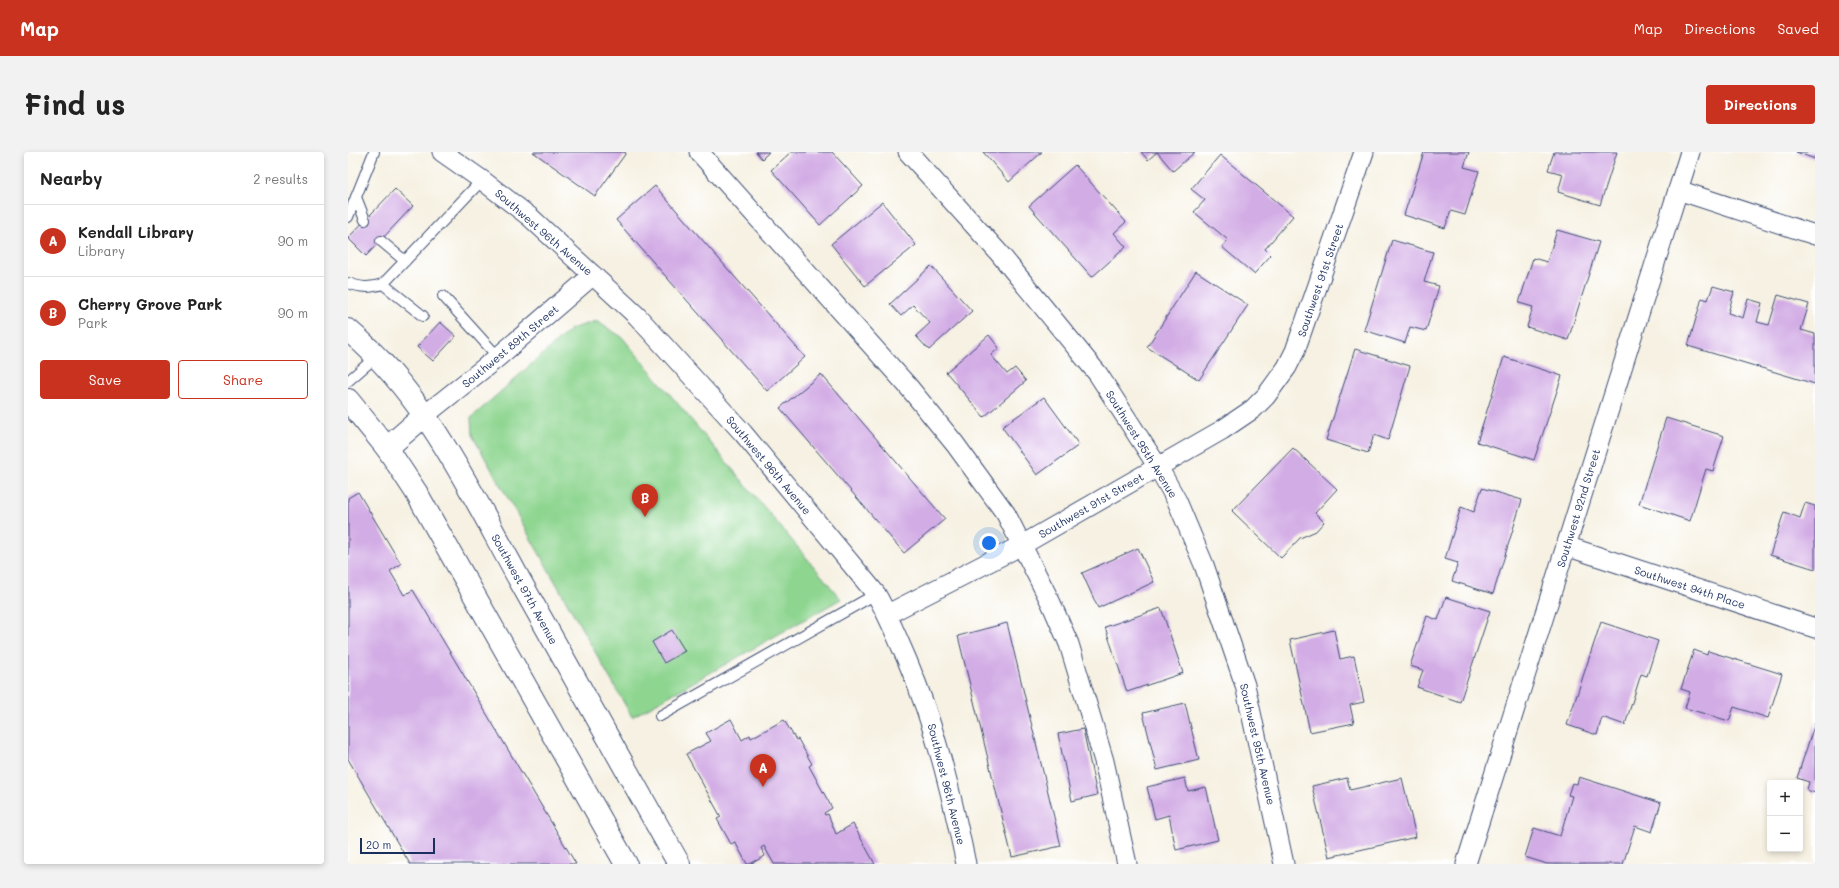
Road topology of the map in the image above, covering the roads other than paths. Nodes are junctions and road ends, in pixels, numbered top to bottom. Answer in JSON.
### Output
{"nodes":[{"id":1,"x":374,"y":152,"type":"edge"},
{"id":2,"x":442,"y":152,"type":"edge"},
{"id":3,"x":699,"y":152,"type":"edge"},
{"id":4,"x":908,"y":152,"type":"edge"},
{"id":5,"x":1362,"y":152,"type":"edge"},
{"id":6,"x":1690,"y":152,"type":"edge"},
{"id":7,"x":482,"y":180,"type":"junction"},
{"id":8,"x":1678,"y":190,"type":"junction"},
{"id":9,"x":356,"y":197,"type":"junction"},
{"id":10,"x":348,"y":217,"type":"edge"},
{"id":11,"x":365,"y":220,"type":"dead end"},
{"id":12,"x":1815,"y":235,"type":"edge"},
{"id":13,"x":381,"y":241,"type":"dead end"},
{"id":14,"x":405,"y":261,"type":"junction"},
{"id":15,"x":593,"y":275,"type":"junction"},
{"id":16,"x":348,"y":283,"type":"edge"},
{"id":17,"x":383,"y":284,"type":"junction"},
{"id":18,"x":443,"y":296,"type":"dead end"},
{"id":19,"x":423,"y":316,"type":"dead end"},
{"id":20,"x":349,"y":333,"type":"edge"},
{"id":21,"x":377,"y":356,"type":"junction"},
{"id":22,"x":498,"y":357,"type":"junction"},
{"id":23,"x":348,"y":381,"type":"edge"},
{"id":24,"x":348,"y":400,"type":"edge"},
{"id":25,"x":425,"y":415,"type":"junction"},
{"id":26,"x":387,"y":448,"type":"junction"},
{"id":27,"x":1158,"y":467,"type":"junction"},
{"id":28,"x":1022,"y":545,"type":"junction"},
{"id":29,"x":1566,"y":546,"type":"junction"},
{"id":30,"x":876,"y":594,"type":"junction"},
{"id":31,"x":888,"y":614,"type":"junction"},
{"id":32,"x":1815,"y":628,"type":"edge"},
{"id":33,"x":660,"y":716,"type":"dead end"},
{"id":34,"x":626,"y":864,"type":"edge"},
{"id":35,"x":679,"y":864,"type":"edge"},
{"id":36,"x":966,"y":864,"type":"edge"},
{"id":37,"x":1127,"y":864,"type":"edge"},
{"id":38,"x":1284,"y":864,"type":"edge"},
{"id":39,"x":1466,"y":864,"type":"edge"}],
"edges":[{"from":1,"to":9,"type":"lane"},
{"from":2,"to":7,"type":"street","name":"Southwest 96th Avenue"},
{"from":3,"to":28,"type":"street"},
{"from":4,"to":27,"type":"street","name":"Southwest 95th Avenue"},
{"from":5,"to":27,"type":"street","name":"Southwest 91st Street"},
{"from":6,"to":8,"type":"street","name":"Southwest 92nd Street"},
{"from":7,"to":14,"type":"lane"},
{"from":7,"to":15,"type":"street","name":"Southwest 96th Avenue"},
{"from":8,"to":12,"type":"street"},
{"from":8,"to":29,"type":"street","name":"Southwest 92nd Street"},
{"from":9,"to":10,"type":"lane"},
{"from":9,"to":11,"type":"lane"},
{"from":13,"to":14,"type":"lane"},
{"from":14,"to":17,"type":"lane"},
{"from":15,"to":22,"type":"street","name":"Southwest 89th Street"},
{"from":15,"to":30,"type":"street","name":"Southwest 96th Avenue"},
{"from":16,"to":17,"type":"lane"},
{"from":17,"to":19,"type":"lane"},
{"from":18,"to":22,"type":"lane"},
{"from":20,"to":21,"type":"street","name":"Southwest 97th Avenue"},
{"from":21,"to":23,"type":"lane"},
{"from":21,"to":25,"type":"street","name":"Southwest 97th Avenue"},
{"from":22,"to":25,"type":"street","name":"Southwest 89th Street"},
{"from":24,"to":26,"type":"street"},
{"from":25,"to":26,"type":"street"},
{"from":25,"to":35,"type":"street","name":"Southwest 97th Avenue"},
{"from":26,"to":34,"type":"street"},
{"from":27,"to":28,"type":"street","name":"Southwest 91st Street"},
{"from":27,"to":38,"type":"street","name":"Southwest 95th Avenue"},
{"from":28,"to":31,"type":"street","name":"Southwest 91st Street"},
{"from":28,"to":37,"type":"street"},
{"from":29,"to":32,"type":"street","name":"Southwest 94th Place"},
{"from":29,"to":39,"type":"street","name":"Southwest 92nd Street"},
{"from":30,"to":31,"type":"street","name":"Southwest 96th Avenue"},
{"from":30,"to":33,"type":"lane"},
{"from":31,"to":36,"type":"street","name":"Southwest 96th Avenue"}]}
